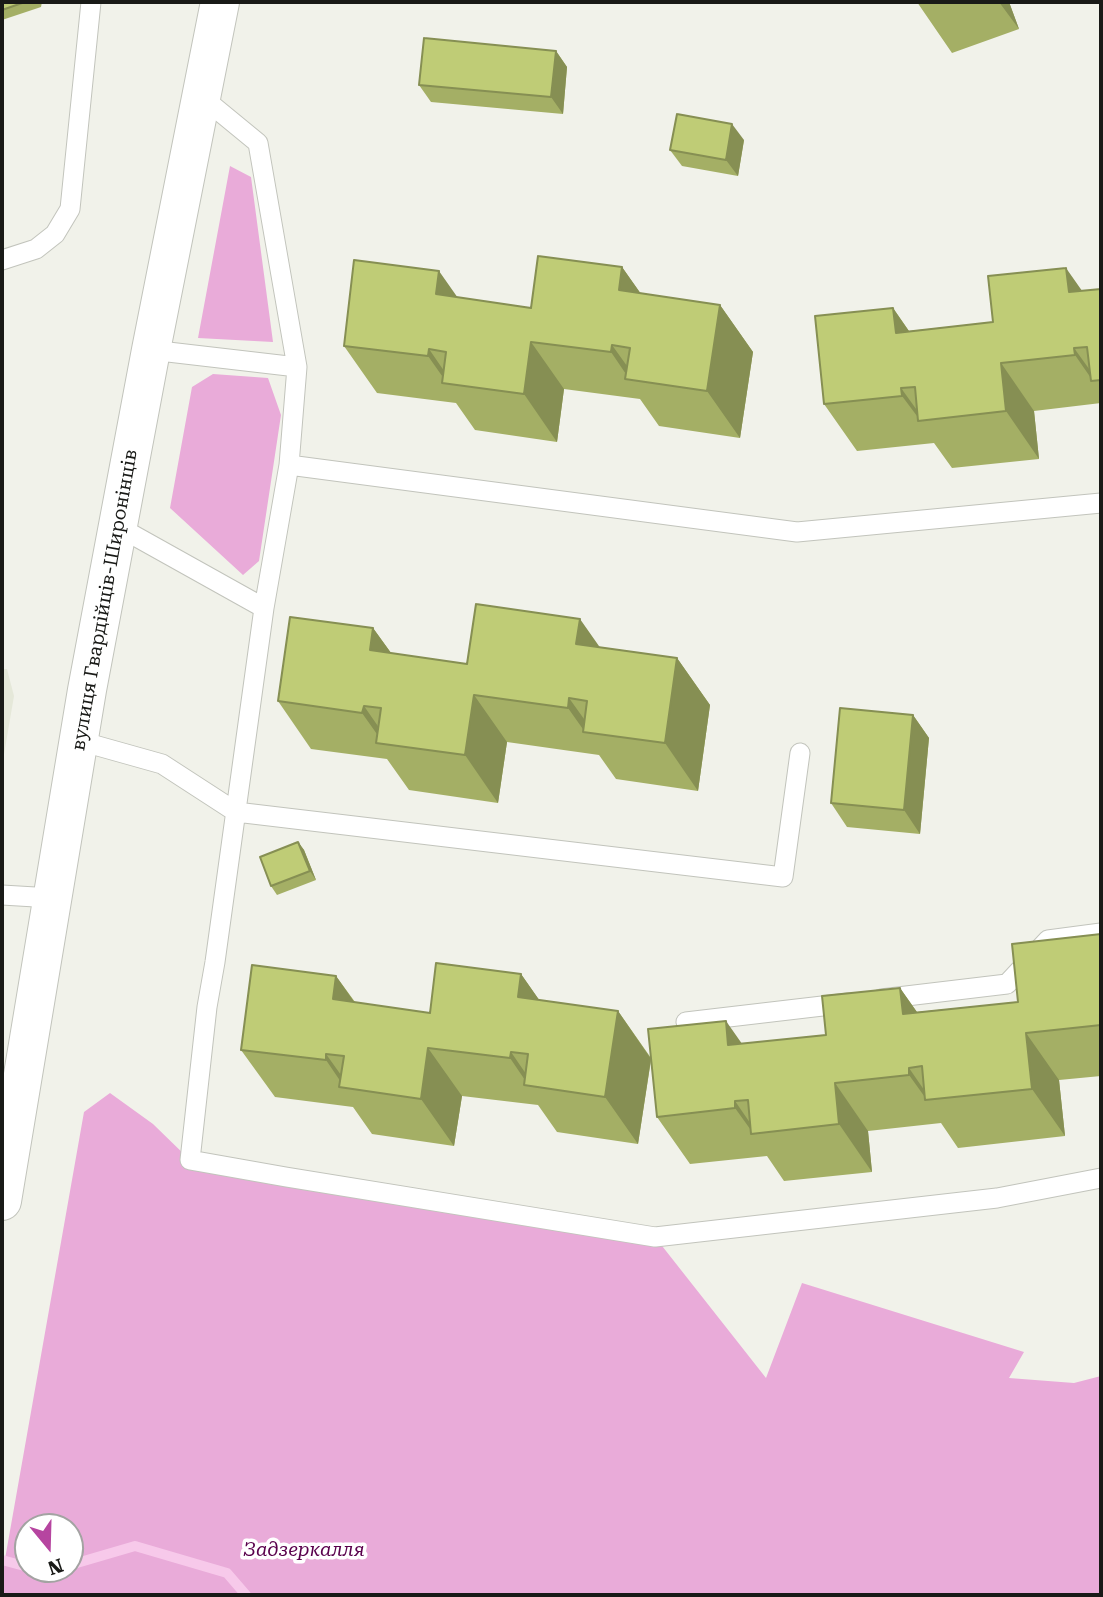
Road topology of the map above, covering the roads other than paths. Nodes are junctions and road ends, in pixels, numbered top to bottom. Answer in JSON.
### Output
{"nodes":[{"id":1,"x":91,"y":2,"type":"edge"},
{"id":2,"x":220,"y":2,"type":"edge"},
{"id":3,"x":202,"y":97,"type":"junction"},
{"id":4,"x":2,"y":260,"type":"edge"},
{"id":5,"x":151,"y":351,"type":"junction"},
{"id":6,"x":297,"y":367,"type":"junction"},
{"id":7,"x":289,"y":465,"type":"junction"},
{"id":8,"x":1101,"y":503,"type":"edge"},
{"id":9,"x":117,"y":526,"type":"junction"},
{"id":10,"x":264,"y":608,"type":"junction"},
{"id":11,"x":80,"y":741,"type":"junction"},
{"id":12,"x":800,"y":753,"type":"dead end"},
{"id":13,"x":236,"y":811,"type":"junction"},
{"id":14,"x":2,"y":895,"type":"edge"},
{"id":15,"x":52,"y":898,"type":"junction"},
{"id":16,"x":1101,"y":933,"type":"edge"},
{"id":17,"x":687,"y":1022,"type":"edge"},
{"id":18,"x":1101,"y":1178,"type":"edge"},
{"id":19,"x":2,"y":1201,"type":"edge"}],
"edges":[{"from":1,"to":4,"type":"lane"},
{"from":2,"to":3,"type":"main road","name":"вулиця Гвардійців-Широнінців"},
{"from":3,"to":5,"type":"main road","name":"вулиця Гвардійців-Широнінців"},
{"from":3,"to":6,"type":"lane"},
{"from":5,"to":6,"type":"lane"},
{"from":5,"to":9,"type":"main road","name":"вулиця Гвардійців-Широнінців"},
{"from":6,"to":7,"type":"lane"},
{"from":7,"to":8,"type":"lane"},
{"from":7,"to":10,"type":"lane"},
{"from":9,"to":10,"type":"lane"},
{"from":9,"to":11,"type":"main road","name":"вулиця Гвардійців-Широнінців"},
{"from":10,"to":13,"type":"lane"},
{"from":11,"to":13,"type":"lane"},
{"from":11,"to":15,"type":"main road","name":"вулиця Гвардійців-Широнінців"},
{"from":12,"to":13,"type":"lane"},
{"from":13,"to":18,"type":"lane"},
{"from":14,"to":15,"type":"lane"},
{"from":15,"to":19,"type":"main road","name":"вулиця Гвардійців-Широнінців"},
{"from":16,"to":17,"type":"lane"}]}
